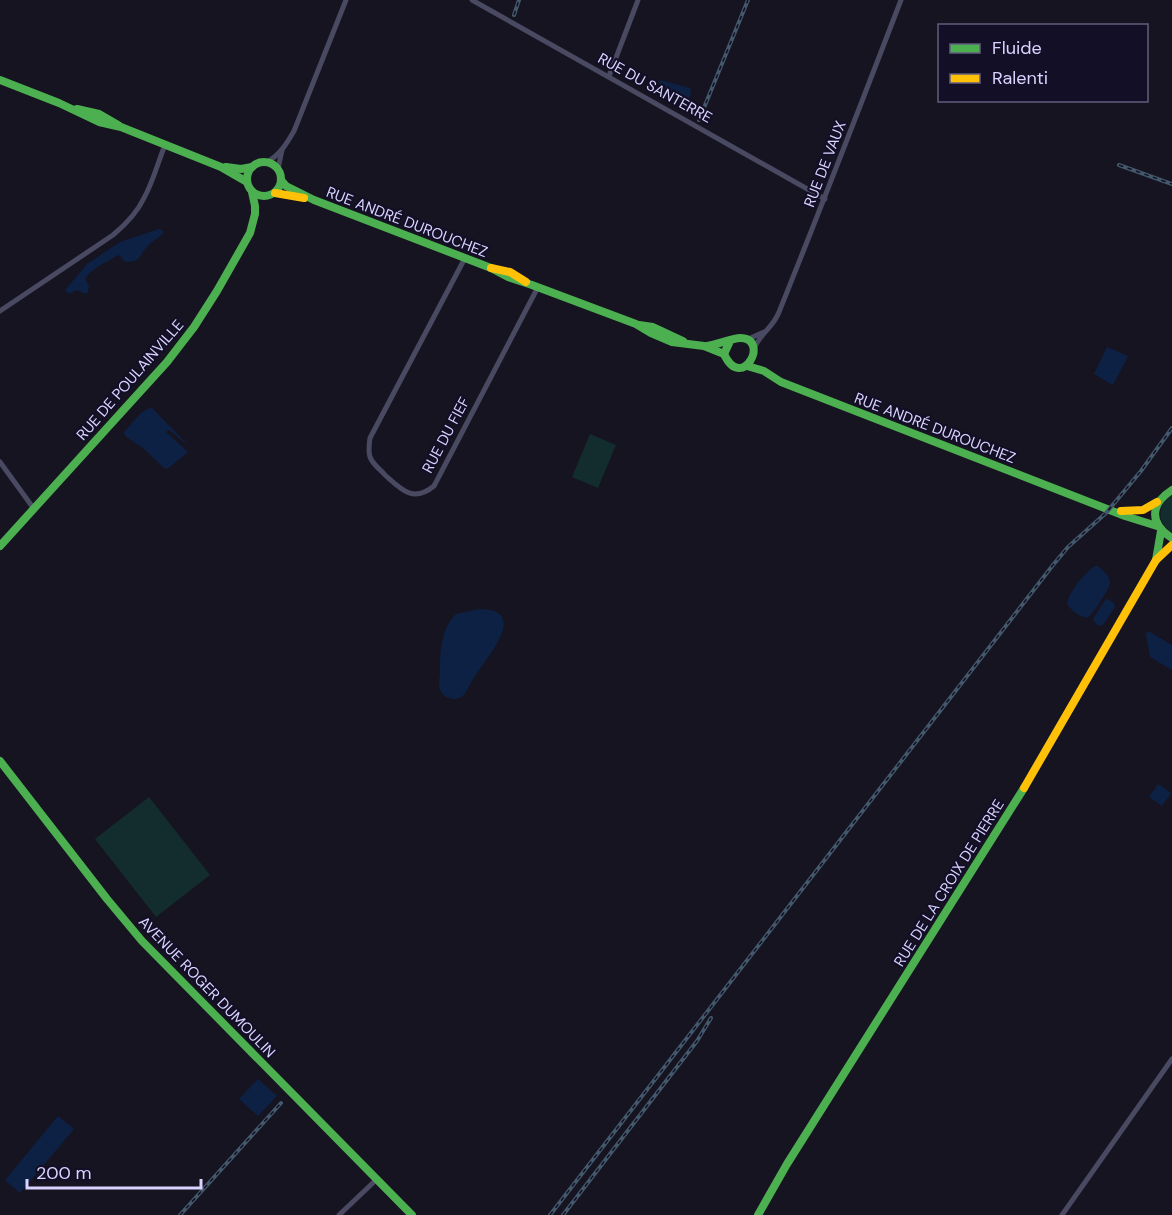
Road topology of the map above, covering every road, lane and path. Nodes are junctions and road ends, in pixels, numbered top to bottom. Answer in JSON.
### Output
{"nodes":[{"id":1,"x":346,"y":0,"type":"edge"},
{"id":2,"x":472,"y":0,"type":"edge"},
{"id":3,"x":638,"y":0,"type":"edge"},
{"id":4,"x":901,"y":0,"type":"edge"},
{"id":5,"x":609,"y":76,"type":"junction"},
{"id":6,"x":0,"y":80,"type":"edge"},
{"id":7,"x":165,"y":145,"type":"junction"},
{"id":8,"x":283,"y":150,"type":"junction"},
{"id":9,"x":267,"y":162,"type":"junction"},
{"id":10,"x":221,"y":167,"type":"junction"},
{"id":11,"x":252,"y":167,"type":"junction"},
{"id":12,"x":278,"y":169,"type":"junction"},
{"id":13,"x":281,"y":180,"type":"junction"},
{"id":14,"x":247,"y":182,"type":"junction"},
{"id":15,"x":252,"y":192,"type":"junction"},
{"id":16,"x":271,"y":195,"type":"junction"},
{"id":17,"x":825,"y":199,"type":"junction"},
{"id":18,"x":314,"y":200,"type":"junction"},
{"id":19,"x":255,"y":215,"type":"junction"},
{"id":20,"x":465,"y":258,"type":"junction"},
{"id":21,"x":538,"y":287,"type":"junction"},
{"id":22,"x":0,"y":311,"type":"edge"},
{"id":23,"x":765,"y":332,"type":"junction"},
{"id":24,"x":746,"y":340,"type":"junction"},
{"id":25,"x":730,"y":341,"type":"junction"},
{"id":26,"x":704,"y":346,"type":"junction"},
{"id":27,"x":754,"y":352,"type":"junction"},
{"id":28,"x":724,"y":354,"type":"junction"},
{"id":29,"x":747,"y":366,"type":"junction"},
{"id":30,"x":764,"y":371,"type":"junction"},
{"id":31,"x":0,"y":462,"type":"edge"},
{"id":32,"x":1172,"y":490,"type":"edge"},
{"id":33,"x":1158,"y":502,"type":"junction"},
{"id":34,"x":34,"y":509,"type":"junction"},
{"id":35,"x":1116,"y":511,"type":"junction"},
{"id":36,"x":1159,"y":528,"type":"junction"},
{"id":37,"x":1172,"y":538,"type":"edge"},
{"id":38,"x":1172,"y":545,"type":"edge"},
{"id":39,"x":0,"y":546,"type":"edge"},
{"id":40,"x":1156,"y":560,"type":"junction"},
{"id":41,"x":0,"y":762,"type":"edge"},
{"id":42,"x":1172,"y":1059,"type":"edge"},
{"id":43,"x":377,"y":1179,"type":"junction"},
{"id":44,"x":339,"y":1215,"type":"edge"},
{"id":45,"x":412,"y":1215,"type":"edge"},
{"id":46,"x":758,"y":1215,"type":"edge"},
{"id":47,"x":1062,"y":1215,"type":"edge"}],
"edges":[{"from":1,"to":8,"type":"street"},
{"from":2,"to":5,"type":"street","name":"RUE DU SANTERRE"},
{"from":3,"to":5,"type":"street"},
{"from":4,"to":17,"type":"street","name":"RUE DE VAUX"},
{"from":5,"to":17,"type":"street","name":"RUE DU SANTERRE"},
{"from":6,"to":7,"type":"main road"},
{"from":7,"to":10,"type":"main road"},
{"from":7,"to":22,"type":"street"},
{"from":8,"to":9,"type":"street"},
{"from":8,"to":12,"type":"street"},
{"from":9,"to":11,"type":"main road"},
{"from":9,"to":12,"type":"main road"},
{"from":10,"to":11,"type":"main road"},
{"from":10,"to":14,"type":"main road"},
{"from":11,"to":14,"type":"main road"},
{"from":12,"to":13,"type":"main road"},
{"from":13,"to":16,"type":"main road"},
{"from":13,"to":18,"type":"main road","name":"RUE ANDRÉ DUROUCHEZ"},
{"from":14,"to":15,"type":"main road"},
{"from":15,"to":16,"type":"main road"},
{"from":15,"to":19,"type":"main road","name":"RUE DE POULAINVILLE"},
{"from":16,"to":18,"type":"main road","name":"RUE ANDRÉ DUROUCHEZ"},
{"from":16,"to":19,"type":"main road","name":"RUE DE POULAINVILLE"},
{"from":17,"to":23,"type":"street","name":"RUE DE VAUX"},
{"from":18,"to":20,"type":"main road","name":"RUE ANDRÉ DUROUCHEZ"},
{"from":19,"to":34,"type":"main road","name":"RUE DE POULAINVILLE"},
{"from":20,"to":21,"type":"main road","name":"RUE ANDRÉ DUROUCHEZ"},
{"from":20,"to":21,"type":"street","name":"RUE DU FIEF"},
{"from":21,"to":26,"type":"main road","name":"RUE ANDRÉ DUROUCHEZ"},
{"from":23,"to":24,"type":"street"},
{"from":23,"to":27,"type":"street","name":"RUE DE VAUX"},
{"from":24,"to":25,"type":"main road"},
{"from":24,"to":27,"type":"main road"},
{"from":25,"to":26,"type":"main road"},
{"from":25,"to":28,"type":"main road"},
{"from":26,"to":28,"type":"main road","name":"RUE ANDRÉ DUROUCHEZ"},
{"from":27,"to":29,"type":"main road"},
{"from":27,"to":30,"type":"main road"},
{"from":28,"to":29,"type":"main road"},
{"from":29,"to":30,"type":"main road","name":"RUE ANDRÉ DUROUCHEZ"},
{"from":30,"to":35,"type":"main road","name":"RUE ANDRÉ DUROUCHEZ"},
{"from":31,"to":34,"type":"street"},
{"from":32,"to":33,"type":"main road"},
{"from":33,"to":35,"type":"main road","name":"RUE ANDRÉ DUROUCHEZ"},
{"from":33,"to":36,"type":"main road","name":"RUE DE LA CROIX DE PIERRE"},
{"from":34,"to":39,"type":"main road","name":"RUE DE POULAINVILLE"},
{"from":35,"to":36,"type":"main road","name":"RUE ANDRÉ DUROUCHEZ"},
{"from":36,"to":37,"type":"main road","name":"RUE ANDRÉ DUROUCHEZ"},
{"from":36,"to":40,"type":"main road","name":"RUE DE LA CROIX DE PIERRE"},
{"from":38,"to":40,"type":"main road","name":"RUE DE LA CROIX DE PIERRE"},
{"from":40,"to":46,"type":"main road","name":"RUE DE LA CROIX DE PIERRE"},
{"from":41,"to":43,"type":"main road","name":"AVENUE ROGER DUMOULIN"},
{"from":42,"to":47,"type":"street"},
{"from":43,"to":44,"type":"street"},
{"from":43,"to":45,"type":"main road","name":"AVENUE ROGER DUMOULIN"}]}
